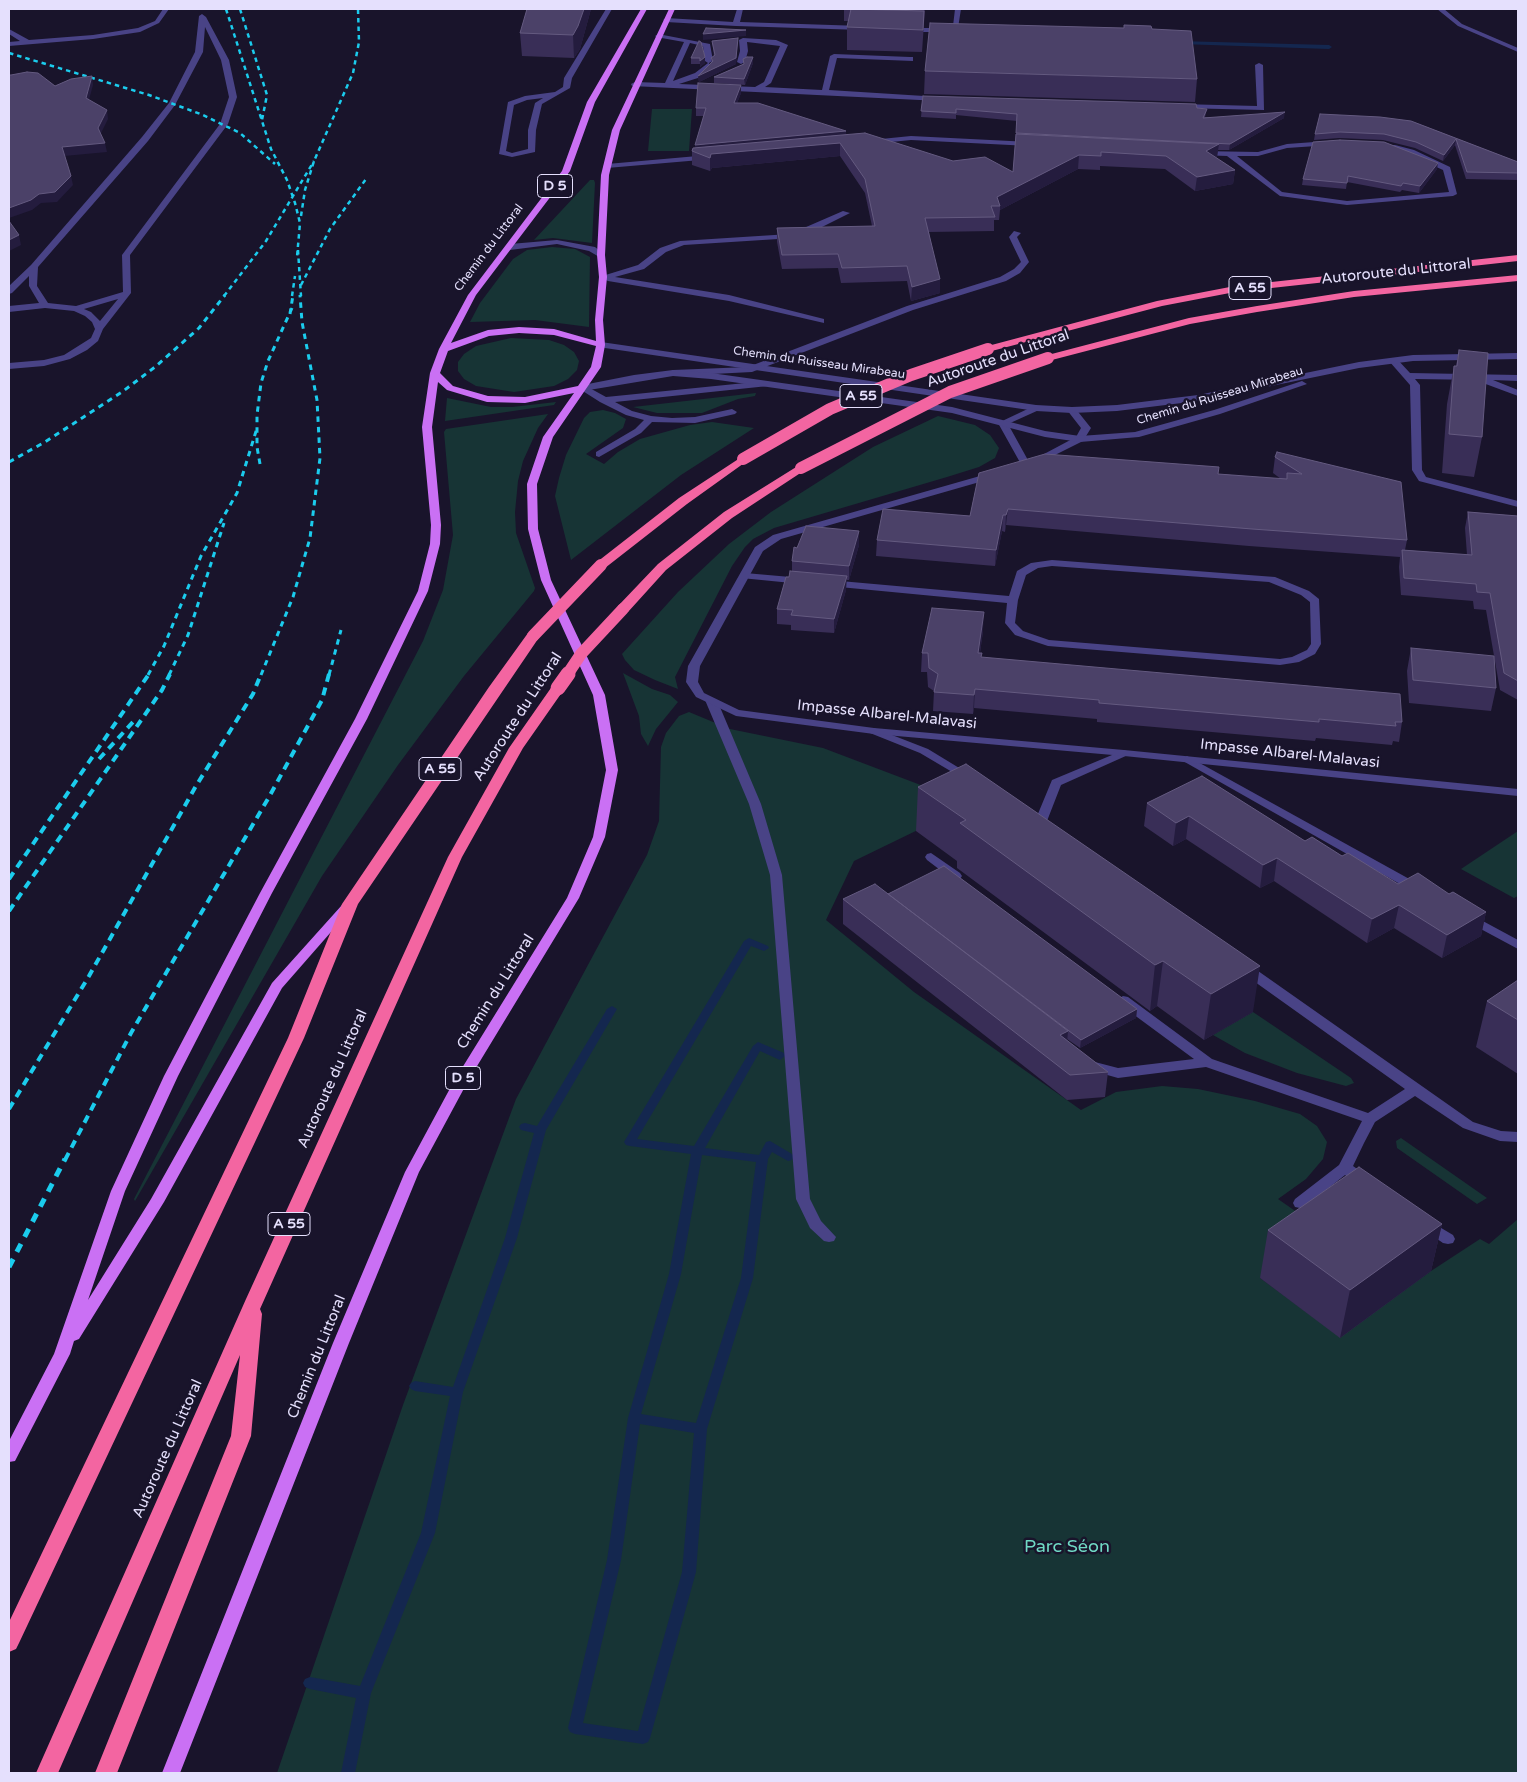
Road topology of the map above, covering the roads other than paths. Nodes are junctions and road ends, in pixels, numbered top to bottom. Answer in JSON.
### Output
{"nodes":[{"id":1,"x":166,"y":9,"type":"edge"},
{"id":2,"x":609,"y":9,"type":"edge"},
{"id":3,"x":644,"y":9,"type":"edge"},
{"id":4,"x":672,"y":9,"type":"edge"},
{"id":5,"x":740,"y":9,"type":"edge"},
{"id":6,"x":958,"y":9,"type":"edge"},
{"id":7,"x":1440,"y":9,"type":"edge"},
{"id":8,"x":201,"y":13,"type":"edge"},
{"id":9,"x":666,"y":20,"type":"junction"},
{"id":10,"x":736,"y":24,"type":"junction"},
{"id":11,"x":872,"y":29,"type":"edge"},
{"id":12,"x":902,"y":30,"type":"edge"},
{"id":13,"x":9,"y":31,"type":"edge"},
{"id":14,"x":658,"y":36,"type":"junction"},
{"id":15,"x":734,"y":40,"type":"edge"},
{"id":16,"x":743,"y":40,"type":"junction"},
{"id":17,"x":688,"y":41,"type":"junction"},
{"id":18,"x":28,"y":43,"type":"junction"},
{"id":19,"x":9,"y":44,"type":"edge"},
{"id":20,"x":1518,"y":50,"type":"edge"},
{"id":21,"x":910,"y":59,"type":"edge"},
{"id":22,"x":1259,"y":64,"type":"dead end"},
{"id":23,"x":738,"y":66,"type":"edge"},
{"id":24,"x":720,"y":77,"type":"edge"},
{"id":25,"x":635,"y":84,"type":"junction"},
{"id":26,"x":667,"y":86,"type":"junction"},
{"id":27,"x":692,"y":87,"type":"junction"},
{"id":28,"x":756,"y":89,"type":"junction"},
{"id":29,"x":825,"y":92,"type":"junction"},
{"id":30,"x":557,"y":94,"type":"junction"},
{"id":31,"x":952,"y":99,"type":"edge"},
{"id":32,"x":1171,"y":106,"type":"edge"},
{"id":33,"x":862,"y":142,"type":"edge"},
{"id":34,"x":1339,"y":142,"type":"edge"},
{"id":35,"x":1040,"y":144,"type":"edge"},
{"id":36,"x":1383,"y":144,"type":"edge"},
{"id":37,"x":1189,"y":152,"type":"edge"},
{"id":38,"x":1229,"y":154,"type":"junction"},
{"id":39,"x":715,"y":156,"type":"edge"},
{"id":40,"x":607,"y":166,"type":"junction"},
{"id":41,"x":846,"y":213,"type":"dead end"},
{"id":42,"x":1017,"y":233,"type":"dead end"},
{"id":43,"x":510,"y":247,"type":"junction"},
{"id":44,"x":601,"y":255,"type":"junction"},
{"id":45,"x":1518,"y":258,"type":"edge"},
{"id":46,"x":34,"y":267,"type":"junction"},
{"id":47,"x":603,"y":277,"type":"junction"},
{"id":48,"x":1518,"y":278,"type":"edge"},
{"id":49,"x":9,"y":291,"type":"edge"},
{"id":50,"x":127,"y":293,"type":"junction"},
{"id":51,"x":46,"y":305,"type":"junction"},
{"id":52,"x":76,"y":309,"type":"junction"},
{"id":53,"x":9,"y":310,"type":"edge"},
{"id":54,"x":821,"y":321,"type":"dead end"},
{"id":55,"x":99,"y":329,"type":"junction"},
{"id":56,"x":601,"y":345,"type":"junction"},
{"id":57,"x":444,"y":349,"type":"junction"},
{"id":58,"x":1518,"y":356,"type":"edge"},
{"id":59,"x":1394,"y":361,"type":"junction"},
{"id":60,"x":1359,"y":365,"type":"junction"},
{"id":61,"x":9,"y":366,"type":"edge"},
{"id":62,"x":758,"y":367,"type":"junction"},
{"id":63,"x":435,"y":373,"type":"junction"},
{"id":64,"x":673,"y":373,"type":"junction"},
{"id":65,"x":1407,"y":376,"type":"junction"},
{"id":66,"x":1477,"y":377,"type":"junction"},
{"id":67,"x":1518,"y":378,"type":"edge"},
{"id":68,"x":765,"y":384,"type":"junction"},
{"id":69,"x":583,"y":388,"type":"junction"},
{"id":70,"x":1518,"y":393,"type":"edge"},
{"id":71,"x":602,"y":400,"type":"junction"},
{"id":72,"x":1036,"y":408,"type":"junction"},
{"id":73,"x":1072,"y":410,"type":"junction"},
{"id":74,"x":732,"y":412,"type":"dead end"},
{"id":75,"x":650,"y":419,"type":"junction"},
{"id":76,"x":1003,"y":424,"type":"junction"},
{"id":77,"x":1080,"y":438,"type":"junction"},
{"id":78,"x":599,"y":454,"type":"dead end"},
{"id":79,"x":1017,"y":469,"type":"junction"},
{"id":80,"x":1518,"y":504,"type":"edge"},
{"id":81,"x":745,"y":576,"type":"junction"},
{"id":82,"x":1013,"y":600,"type":"junction"},
{"id":83,"x":711,"y":700,"type":"junction"},
{"id":84,"x":874,"y":731,"type":"junction"},
{"id":85,"x":1124,"y":753,"type":"junction"},
{"id":86,"x":1187,"y":759,"type":"junction"},
{"id":87,"x":983,"y":786,"type":"edge"},
{"id":88,"x":1518,"y":793,"type":"edge"},
{"id":89,"x":1041,"y":822,"type":"edge"},
{"id":90,"x":931,"y":857,"type":"dead end"},
{"id":91,"x":970,"y":887,"type":"edge"},
{"id":92,"x":1433,"y":898,"type":"edge"},
{"id":93,"x":350,"y":904,"type":"junction"},
{"id":94,"x":1459,"y":912,"type":"edge"},
{"id":95,"x":1518,"y":946,"type":"edge"},
{"id":96,"x":1234,"y":960,"type":"edge"},
{"id":97,"x":1112,"y":992,"type":"edge"},
{"id":98,"x":1077,"y":1056,"type":"edge"},
{"id":99,"x":1207,"y":1062,"type":"junction"},
{"id":100,"x":1415,"y":1090,"type":"junction"},
{"id":101,"x":1370,"y":1119,"type":"junction"},
{"id":102,"x":1518,"y":1137,"type":"edge"},
{"id":103,"x":1345,"y":1168,"type":"junction"},
{"id":104,"x":1377,"y":1190,"type":"edge"},
{"id":105,"x":1300,"y":1203,"type":"dead end"},
{"id":106,"x":1416,"y":1217,"type":"edge"},
{"id":107,"x":829,"y":1237,"type":"dead end"},
{"id":108,"x":1448,"y":1239,"type":"dead end"},
{"id":109,"x":255,"y":1299,"type":"junction"},
{"id":110,"x":62,"y":1354,"type":"junction"},
{"id":111,"x":9,"y":1456,"type":"edge"},
{"id":112,"x":9,"y":1643,"type":"edge"},
{"id":113,"x":47,"y":1773,"type":"edge"},
{"id":114,"x":106,"y":1773,"type":"edge"},
{"id":115,"x":171,"y":1773,"type":"edge"}],
"edges":[{"from":1,"to":18,"type":"street"},
{"from":2,"to":30,"type":"street"},
{"from":3,"to":43,"type":"main road","name":"Chemin du Littoral","number":"D 5"},
{"from":4,"to":9,"type":"main road"},
{"from":5,"to":10,"type":"street"},
{"from":6,"to":12,"type":"street"},
{"from":7,"to":20,"type":"street"},
{"from":8,"to":46,"type":"street"},
{"from":8,"to":50,"type":"street"},
{"from":9,"to":10,"type":"street"},
{"from":9,"to":14,"type":"main road"},
{"from":10,"to":11,"type":"street"},
{"from":13,"to":18,"type":"street"},
{"from":14,"to":17,"type":"street"},
{"from":14,"to":25,"type":"main road"},
{"from":15,"to":16,"type":"street"},
{"from":16,"to":23,"type":"street"},
{"from":16,"to":28,"type":"street"},
{"from":17,"to":26,"type":"street"},
{"from":17,"to":26,"type":"street"},
{"from":18,"to":19,"type":"street"},
{"from":21,"to":29,"type":"street"},
{"from":22,"to":32,"type":"street"},
{"from":24,"to":27,"type":"street"},
{"from":25,"to":26,"type":"street"},
{"from":25,"to":40,"type":"main road"},
{"from":26,"to":27,"type":"street"},
{"from":27,"to":28,"type":"street"},
{"from":28,"to":29,"type":"street"},
{"from":29,"to":31,"type":"street"},
{"from":30,"to":30,"type":"street"},
{"from":33,"to":35,"type":"street"},
{"from":34,"to":38,"type":"street"},
{"from":36,"to":38,"type":"street"},
{"from":37,"to":38,"type":"street"},
{"from":39,"to":40,"type":"street"},
{"from":40,"to":44,"type":"main road"},
{"from":41,"to":47,"type":"street"},
{"from":42,"to":62,"type":"street"},
{"from":43,"to":44,"type":"street"},
{"from":43,"to":57,"type":"main road","name":"Chemin du Littoral","number":"D 5"},
{"from":44,"to":47,"type":"main road"},
{"from":45,"to":93,"type":"highway","name":"Autoroute du Littoral","number":"A 55","bridge":true},
{"from":46,"to":49,"type":"street"},
{"from":46,"to":51,"type":"street"},
{"from":47,"to":54,"type":"street"},
{"from":47,"to":56,"type":"main road"},
{"from":48,"to":109,"type":"highway","name":"Autoroute du Littoral","number":"A 55","bridge":true},
{"from":50,"to":52,"type":"street"},
{"from":50,"to":55,"type":"street"},
{"from":51,"to":52,"type":"street"},
{"from":51,"to":53,"type":"street"},
{"from":52,"to":55,"type":"street"},
{"from":55,"to":61,"type":"street"},
{"from":56,"to":57,"type":"main road"},
{"from":56,"to":62,"type":"street","name":"Chemin du Ruisseau Mirabeau"},
{"from":56,"to":69,"type":"main road","name":"Chemin du Littoral"},
{"from":57,"to":63,"type":"main road","name":"Chemin du Littoral"},
{"from":58,"to":59,"type":"street","name":"Chemin du Ruisseau Mirabeau"},
{"from":59,"to":60,"type":"street","name":"Chemin du Ruisseau Mirabeau"},
{"from":59,"to":65,"type":"street"},
{"from":60,"to":73,"type":"street","name":"Chemin du Ruisseau Mirabeau"},
{"from":60,"to":77,"type":"street","name":"Chemin du Ruisseau Mirabeau"},
{"from":62,"to":64,"type":"street"},
{"from":62,"to":72,"type":"street","name":"Chemin du Ruisseau Mirabeau"},
{"from":63,"to":69,"type":"main road"},
{"from":63,"to":110,"type":"main road"},
{"from":64,"to":68,"type":"street","name":"Chemin du Ruisseau Mirabeau"},
{"from":64,"to":69,"type":"street","name":"Chemin du Ruisseau Mirabeau"},
{"from":65,"to":66,"type":"street"},
{"from":65,"to":80,"type":"street"},
{"from":66,"to":67,"type":"street"},
{"from":66,"to":70,"type":"street"},
{"from":68,"to":71,"type":"street"},
{"from":68,"to":76,"type":"street","name":"Chemin du Ruisseau Mirabeau"},
{"from":69,"to":71,"type":"street"},
{"from":69,"to":115,"type":"main road","name":"Chemin du Littoral","number":"D 5"},
{"from":71,"to":75,"type":"street"},
{"from":72,"to":73,"type":"street","name":"Chemin du Ruisseau Mirabeau"},
{"from":72,"to":76,"type":"street"},
{"from":73,"to":77,"type":"street"},
{"from":74,"to":75,"type":"street"},
{"from":75,"to":78,"type":"street"},
{"from":76,"to":77,"type":"street","name":"Chemin du Ruisseau Mirabeau"},
{"from":76,"to":79,"type":"street"},
{"from":77,"to":79,"type":"street","name":"Impasse Albarel-Malavasi"},
{"from":79,"to":81,"type":"street","name":"Impasse Albarel-Malavasi"},
{"from":81,"to":82,"type":"street"},
{"from":81,"to":83,"type":"street","name":"Impasse Albarel-Malavasi"},
{"from":82,"to":82,"type":"street"},
{"from":83,"to":84,"type":"street","name":"Impasse Albarel-Malavasi"},
{"from":83,"to":107,"type":"street"},
{"from":84,"to":85,"type":"street","name":"Impasse Albarel-Malavasi"},
{"from":84,"to":87,"type":"street"},
{"from":85,"to":86,"type":"street","name":"Impasse Albarel-Malavasi"},
{"from":85,"to":89,"type":"street"},
{"from":86,"to":88,"type":"street","name":"Impasse Albarel-Malavasi"},
{"from":86,"to":92,"type":"street"},
{"from":90,"to":91,"type":"street"},
{"from":93,"to":110,"type":"main road"},
{"from":93,"to":112,"type":"highway","name":"Autoroute du Littoral","number":"A 55"},
{"from":94,"to":95,"type":"street"},
{"from":96,"to":100,"type":"street"},
{"from":97,"to":99,"type":"street"},
{"from":98,"to":99,"type":"street"},
{"from":99,"to":101,"type":"street"},
{"from":100,"to":101,"type":"street"},
{"from":100,"to":102,"type":"street"},
{"from":101,"to":103,"type":"street"},
{"from":103,"to":104,"type":"street"},
{"from":103,"to":105,"type":"street"},
{"from":106,"to":108,"type":"street"},
{"from":109,"to":113,"type":"highway","name":"Autoroute du Littoral","number":"A 55"},
{"from":109,"to":114,"type":"highway"},
{"from":110,"to":111,"type":"main road"}]}
